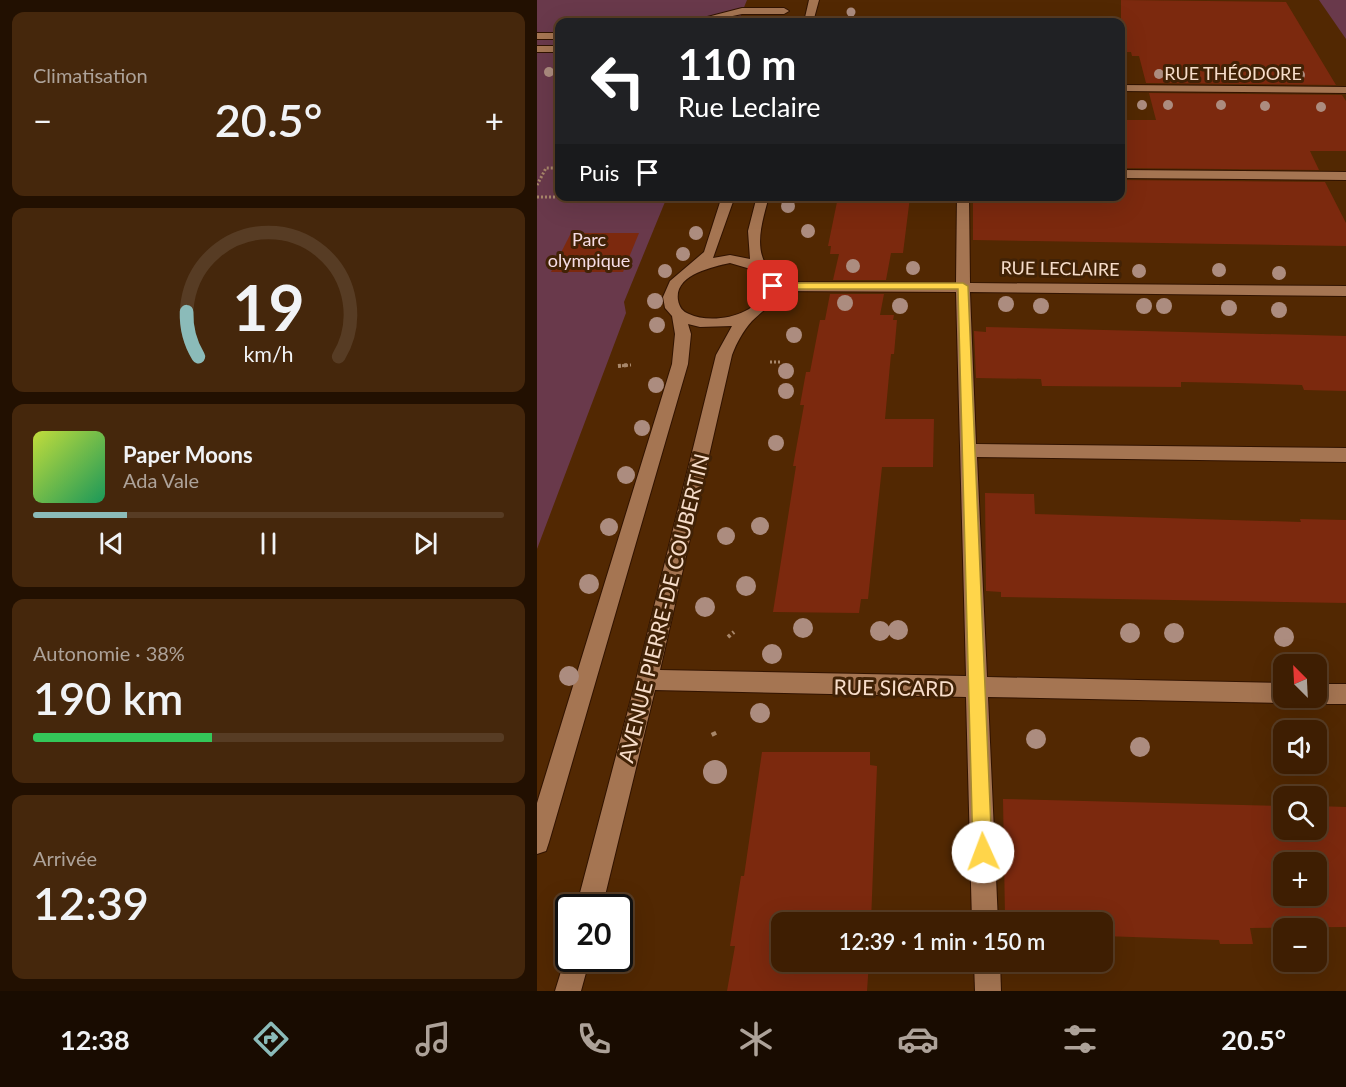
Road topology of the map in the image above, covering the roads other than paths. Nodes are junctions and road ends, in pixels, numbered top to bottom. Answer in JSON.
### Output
{"nodes":[{"id":1,"x":787,"y":0,"type":"edge"},
{"id":2,"x":814,"y":0,"type":"edge"},
{"id":3,"x":784,"y":11,"type":"junction"},
{"id":4,"x":711,"y":18,"type":"edge"},
{"id":5,"x":782,"y":18,"type":"edge"},
{"id":6,"x":809,"y":18,"type":"edge"},
{"id":7,"x":537,"y":36,"type":"edge"},
{"id":8,"x":555,"y":36,"type":"edge"},
{"id":9,"x":537,"y":49,"type":"edge"},
{"id":10,"x":555,"y":49,"type":"edge"},
{"id":11,"x":1125,"y":88,"type":"edge"},
{"id":12,"x":1346,"y":90,"type":"edge"},
{"id":13,"x":1125,"y":174,"type":"edge"},
{"id":14,"x":1346,"y":176,"type":"edge"},
{"id":15,"x":727,"y":201,"type":"edge"},
{"id":16,"x":762,"y":201,"type":"edge"},
{"id":17,"x":963,"y":201,"type":"edge"},
{"id":18,"x":695,"y":266,"type":"junction"},
{"id":19,"x":759,"y":266,"type":"junction"},
{"id":20,"x":773,"y":286,"type":"junction"},
{"id":21,"x":963,"y":286,"type":"junction"},
{"id":22,"x":1346,"y":291,"type":"edge"},
{"id":23,"x":679,"y":315,"type":"junction"},
{"id":24,"x":749,"y":315,"type":"junction"},
{"id":25,"x":969,"y":450,"type":"junction"},
{"id":26,"x":1346,"y":454,"type":"edge"},
{"id":27,"x":647,"y":680,"type":"junction"},
{"id":28,"x":976,"y":689,"type":"junction"},
{"id":29,"x":1273,"y":693,"type":"edge"},
{"id":30,"x":1327,"y":694,"type":"edge"},
{"id":31,"x":1346,"y":694,"type":"edge"},
{"id":32,"x":537,"y":842,"type":"edge"},
{"id":33,"x":593,"y":894,"type":"edge"},
{"id":34,"x":985,"y":912,"type":"edge"},
{"id":35,"x":573,"y":972,"type":"edge"},
{"id":36,"x":987,"y":972,"type":"edge"},
{"id":37,"x":568,"y":991,"type":"edge"},
{"id":38,"x":988,"y":991,"type":"edge"}],
"edges":[{"from":1,"to":3,"type":"street"},
{"from":2,"to":6,"type":"street"},
{"from":3,"to":4,"type":"street"},
{"from":3,"to":5,"type":"street"},
{"from":7,"to":8,"type":"street"},
{"from":9,"to":10,"type":"street"},
{"from":11,"to":12,"type":"street","name":"RUE THÉODORE"},
{"from":13,"to":14,"type":"street"},
{"from":15,"to":18,"type":"street"},
{"from":16,"to":19,"type":"street"},
{"from":17,"to":21,"type":"street"},
{"from":18,"to":19,"type":"street"},
{"from":18,"to":23,"type":"street"},
{"from":19,"to":20,"type":"street"},
{"from":20,"to":21,"type":"street","name":"RUE LECLAIRE"},
{"from":20,"to":24,"type":"street"},
{"from":21,"to":22,"type":"street","name":"RUE LECLAIRE"},
{"from":21,"to":25,"type":"street"},
{"from":23,"to":24,"type":"street"},
{"from":23,"to":32,"type":"street"},
{"from":24,"to":27,"type":"street","name":"AVENUE PIERRE-DE COUBERTIN"},
{"from":25,"to":26,"type":"street"},
{"from":25,"to":28,"type":"street"},
{"from":27,"to":28,"type":"street","name":"RUE SICARD"},
{"from":27,"to":33,"type":"street","name":"AVENUE PIERRE-DE COUBERTIN"},
{"from":28,"to":29,"type":"street","name":"RUE SICARD"},
{"from":28,"to":34,"type":"street"},
{"from":30,"to":31,"type":"street"},
{"from":35,"to":37,"type":"street"},
{"from":36,"to":38,"type":"street"}]}
